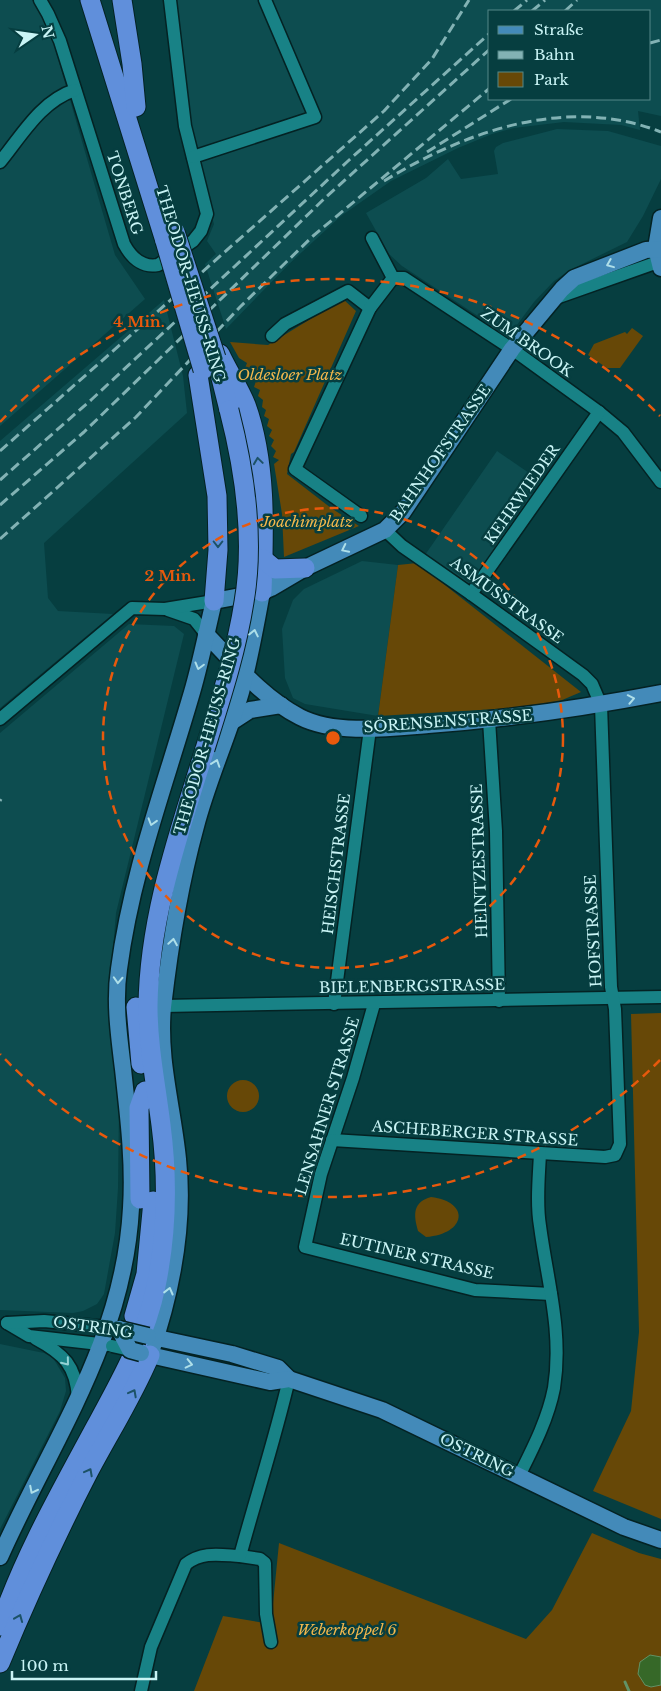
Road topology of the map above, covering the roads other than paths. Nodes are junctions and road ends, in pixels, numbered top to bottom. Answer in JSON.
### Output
{"nodes":[{"id":1,"x":40,"y":0,"type":"edge"},
{"id":2,"x":78,"y":0,"type":"edge"},
{"id":3,"x":90,"y":0,"type":"edge"},
{"id":4,"x":102,"y":0,"type":"edge"},
{"id":5,"x":122,"y":0,"type":"edge"},
{"id":6,"x":128,"y":0,"type":"edge"},
{"id":7,"x":170,"y":0,"type":"edge"},
{"id":8,"x":265,"y":0,"type":"edge"},
{"id":9,"x":126,"y":21,"type":"junction"},
{"id":10,"x":113,"y":74,"type":"junction"},
{"id":11,"x":75,"y":90,"type":"junction"},
{"id":12,"x":136,"y":107,"type":"junction"},
{"id":13,"x":193,"y":158,"type":"junction"},
{"id":14,"x":0,"y":162,"type":"edge"},
{"id":15,"x":661,"y":218,"type":"edge"},
{"id":16,"x":170,"y":237,"type":"junction"},
{"id":17,"x":372,"y":238,"type":"dead end"},
{"id":18,"x":659,"y":258,"type":"edge"},
{"id":19,"x":393,"y":278,"type":"junction"},
{"id":20,"x":370,"y":308,"type":"junction"},
{"id":21,"x":272,"y":336,"type":"dead end"},
{"id":22,"x":512,"y":349,"type":"junction"},
{"id":23,"x":207,"y":362,"type":"junction"},
{"id":24,"x":599,"y":412,"type":"junction"},
{"id":25,"x":661,"y":482,"type":"edge"},
{"id":26,"x":361,"y":516,"type":"dead end"},
{"id":27,"x":385,"y":530,"type":"junction"},
{"id":28,"x":263,"y":559,"type":"junction"},
{"id":29,"x":305,"y":568,"type":"junction"},
{"id":30,"x":262,"y":592,"type":"junction"},
{"id":31,"x":472,"y":594,"type":"junction"},
{"id":32,"x":214,"y":602,"type":"junction"},
{"id":33,"x":165,"y":609,"type":"junction"},
{"id":34,"x":206,"y":634,"type":"junction"},
{"id":35,"x":245,"y":674,"type":"junction"},
{"id":36,"x":661,"y":693,"type":"edge"},
{"id":37,"x":281,"y":705,"type":"junction"},
{"id":38,"x":601,"y":705,"type":"junction"},
{"id":39,"x":0,"y":719,"type":"edge"},
{"id":40,"x":489,"y":720,"type":"junction"},
{"id":41,"x":230,"y":723,"type":"junction"},
{"id":42,"x":370,"y":728,"type":"junction"},
{"id":43,"x":199,"y":747,"type":"junction"},
{"id":44,"x":149,"y":981,"type":"junction"},
{"id":45,"x":613,"y":997,"type":"junction"},
{"id":46,"x":661,"y":997,"type":"edge"},
{"id":47,"x":499,"y":1001,"type":"junction"},
{"id":48,"x":334,"y":1004,"type":"junction"},
{"id":49,"x":374,"y":1004,"type":"junction"},
{"id":50,"x":163,"y":1006,"type":"junction"},
{"id":51,"x":162,"y":1042,"type":"junction"},
{"id":52,"x":144,"y":1091,"type":"junction"},
{"id":53,"x":332,"y":1140,"type":"junction"},
{"id":54,"x":540,"y":1153,"type":"junction"},
{"id":55,"x":615,"y":1155,"type":"joint"},
{"id":56,"x":135,"y":1206,"type":"junction"},
{"id":57,"x":305,"y":1247,"type":"joint"},
{"id":58,"x":551,"y":1294,"type":"junction"},
{"id":59,"x":4,"y":1323,"type":"edge"},
{"id":60,"x":116,"y":1323,"type":"junction"},
{"id":61,"x":32,"y":1337,"type":"junction"},
{"id":62,"x":107,"y":1345,"type":"junction"},
{"id":63,"x":145,"y":1346,"type":"junction"},
{"id":64,"x":289,"y":1379,"type":"junction"},
{"id":65,"x":89,"y":1410,"type":"junction"},
{"id":66,"x":519,"y":1476,"type":"junction"},
{"id":67,"x":661,"y":1540,"type":"edge"},
{"id":68,"x":240,"y":1556,"type":"junction"},
{"id":69,"x":0,"y":1557,"type":"edge"},
{"id":70,"x":0,"y":1592,"type":"edge"},
{"id":71,"x":0,"y":1626,"type":"edge"},
{"id":72,"x":271,"y":1642,"type":"dead end"},
{"id":73,"x":0,"y":1663,"type":"edge"},
{"id":74,"x":141,"y":1691,"type":"edge"}],
"edges":[{"from":1,"to":11,"type":"street","name":"TONBERG"},
{"from":2,"to":10,"type":"highway"},
{"from":3,"to":10,"type":"highway","name":"THEODOR-HEUSS-RING"},
{"from":4,"to":12,"type":"highway","name":"THEODOR-HEUSS-RING"},
{"from":5,"to":9,"type":"highway"},
{"from":6,"to":9,"type":"highway"},
{"from":7,"to":13,"type":"street","name":"TONBERG"},
{"from":8,"to":13,"type":"street"},
{"from":9,"to":12,"type":"highway"},
{"from":10,"to":16,"type":"highway","name":"THEODOR-HEUSS-RING"},
{"from":11,"to":13,"type":"street","name":"TONBERG"},
{"from":11,"to":14,"type":"street"},
{"from":12,"to":16,"type":"highway","name":"THEODOR-HEUSS-RING"},
{"from":15,"to":18,"type":"main road","name":"BAHNHOFSTRASSE"},
{"from":16,"to":23,"type":"highway","name":"THEODOR-HEUSS-RING","bridge":true},
{"from":16,"to":23,"type":"highway","name":"THEODOR-HEUSS-RING","bridge":true},
{"from":17,"to":19,"type":"street"},
{"from":18,"to":22,"type":"main road","name":"BAHNHOFSTRASSE"},
{"from":19,"to":20,"type":"street"},
{"from":19,"to":22,"type":"street","name":"ZUM BROOK"},
{"from":20,"to":21,"type":"street"},
{"from":20,"to":26,"type":"street"},
{"from":22,"to":24,"type":"street","name":"ZUM BROOK"},
{"from":22,"to":27,"type":"main road","name":"BAHNHOFSTRASSE"},
{"from":28,"to":23,"type":"highway","one_way":true},
{"from":23,"to":32,"type":"highway","one_way":true},
{"from":23,"to":43,"type":"highway","name":"THEODOR-HEUSS-RING","bridge":true},
{"from":24,"to":25,"type":"street","name":"ZUM BROOK"},
{"from":24,"to":31,"type":"street","name":"KEHRWIEDER"},
{"from":27,"to":29,"type":"main road","name":"BAHNHOFSTRASSE","one_way":true},
{"from":27,"to":31,"type":"street","name":"ASMUSSTRASSE"},
{"from":28,"to":29,"type":"highway"},
{"from":28,"to":30,"type":"highway"},
{"from":29,"to":30,"type":"main road","name":"BAHNHOFSTRASSE"},
{"from":30,"to":32,"type":"main road","name":"BAHNHOFSTRASSE"},
{"from":35,"to":30,"type":"main road","name":"THEODOR-HEUSS-RING","one_way":true},
{"from":31,"to":38,"type":"street","name":"ASMUSSTRASSE"},
{"from":32,"to":33,"type":"street"},
{"from":32,"to":34,"type":"main road","name":"THEODOR-HEUSS-RING"},
{"from":33,"to":34,"type":"street"},
{"from":33,"to":39,"type":"street"},
{"from":34,"to":35,"type":"main road","name":"SÖRENSENSTRASSE"},
{"from":34,"to":56,"type":"main road","name":"THEODOR-HEUSS-RING","one_way":true},
{"from":35,"to":37,"type":"main road","name":"SÖRENSENSTRASSE"},
{"from":35,"to":41,"type":"main road","name":"THEODOR-HEUSS-RING"},
{"from":38,"to":36,"type":"main road","name":"SÖRENSENSTRASSE","one_way":true},
{"from":37,"to":41,"type":"main road"},
{"from":37,"to":42,"type":"main road","name":"SÖRENSENSTRASSE"},
{"from":38,"to":40,"type":"main road","name":"SÖRENSENSTRASSE"},
{"from":38,"to":45,"type":"street","name":"HOFSTRASSE"},
{"from":40,"to":42,"type":"main road","name":"SÖRENSENSTRASSE"},
{"from":40,"to":47,"type":"street","name":"HEINTZESTRASSE"},
{"from":50,"to":41,"type":"main road","name":"THEODOR-HEUSS-RING","one_way":true},
{"from":42,"to":48,"type":"street","name":"HEISCHSTRASSE"},
{"from":43,"to":44,"type":"highway","name":"THEODOR-HEUSS-RING"},
{"from":43,"to":52,"type":"highway","name":"THEODOR-HEUSS-RING"},
{"from":44,"to":51,"type":"highway"},
{"from":44,"to":65,"type":"highway","name":"THEODOR-HEUSS-RING"},
{"from":45,"to":46,"type":"street","name":"BIELENBERGSTRASSE"},
{"from":45,"to":47,"type":"street","name":"BIELENBERGSTRASSE"},
{"from":45,"to":55,"type":"street","name":"HOFSTRASSE"},
{"from":47,"to":49,"type":"street","name":"BIELENBERGSTRASSE"},
{"from":48,"to":49,"type":"street","name":"BIELENBERGSTRASSE"},
{"from":48,"to":50,"type":"street","name":"BIELENBERGSTRASSE"},
{"from":49,"to":53,"type":"street","name":"LENSAHNER STRASSE"},
{"from":50,"to":51,"type":"main road","name":"THEODOR-HEUSS-RING"},
{"from":63,"to":51,"type":"main road","one_way":true},
{"from":52,"to":56,"type":"highway"},
{"from":52,"to":65,"type":"highway","name":"THEODOR-HEUSS-RING"},
{"from":53,"to":54,"type":"street","name":"ASCHEBERGER STRASSE"},
{"from":53,"to":57,"type":"street","name":"LENSAHNER STRASSE"},
{"from":54,"to":55,"type":"street","name":"ASCHEBERGER STRASSE"},
{"from":54,"to":58,"type":"street"},
{"from":56,"to":60,"type":"main road","name":"THEODOR-HEUSS-RING"},
{"from":56,"to":60,"type":"main road","name":"THEODOR-HEUSS-RING"},
{"from":57,"to":58,"type":"street","name":"EUTINER STRASSE"},
{"from":58,"to":66,"type":"street"},
{"from":59,"to":60,"type":"street","name":"OSTRING"},
{"from":59,"to":61,"type":"street","name":"OSTRING"},
{"from":60,"to":62,"type":"main road","name":"THEODOR-HEUSS-RING"},
{"from":60,"to":63,"type":"main road","name":"OSTRING","bridge":true},
{"from":60,"to":63,"type":"main road","bridge":true},
{"from":61,"to":62,"type":"street","name":"OSTRING"},
{"from":61,"to":65,"type":"street","name":"OSTRING","one_way":true},
{"from":62,"to":63,"type":"street","name":"OSTRING","bridge":true},
{"from":62,"to":65,"type":"main road","name":"THEODOR-HEUSS-RING"},
{"from":63,"to":64,"type":"main road","name":"OSTRING"},
{"from":73,"to":63,"type":"highway","one_way":true},
{"from":64,"to":66,"type":"main road","name":"OSTRING"},
{"from":64,"to":68,"type":"street"},
{"from":65,"to":69,"type":"main road","name":"THEODOR-HEUSS-RING","one_way":true},
{"from":65,"to":70,"type":"highway"},
{"from":65,"to":71,"type":"highway"},
{"from":66,"to":67,"type":"main road","name":"OSTRING"},
{"from":68,"to":72,"type":"street"},
{"from":68,"to":74,"type":"street"}]}
